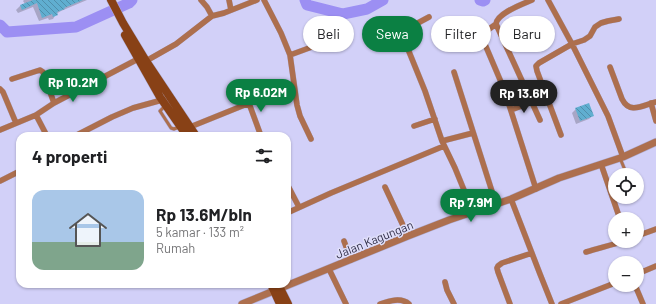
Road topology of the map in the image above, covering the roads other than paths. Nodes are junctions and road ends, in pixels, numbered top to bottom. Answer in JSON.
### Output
{"nodes":[{"id":1,"x":104,"y":0,"type":"edge"},
{"id":2,"x":111,"y":0,"type":"edge"},
{"id":3,"x":201,"y":0,"type":"edge"},
{"id":4,"x":228,"y":0,"type":"edge"},
{"id":5,"x":256,"y":0,"type":"edge"},
{"id":6,"x":264,"y":0,"type":"edge"},
{"id":7,"x":532,"y":0,"type":"edge"},
{"id":8,"x":548,"y":0,"type":"edge"},
{"id":9,"x":231,"y":10,"type":"junction"},
{"id":10,"x":212,"y":16,"type":"junction"},
{"id":11,"x":429,"y":17,"type":"dead end"},
{"id":12,"x":619,"y":19,"type":"dead end"},
{"id":13,"x":423,"y":20,"type":"edge"},
{"id":14,"x":121,"y":24,"type":"junction"},
{"id":15,"x":496,"y":24,"type":"junction"},
{"id":16,"x":491,"y":28,"type":"edge"},
{"id":17,"x":572,"y":44,"type":"junction"},
{"id":18,"x":303,"y":51,"type":"edge"},
{"id":19,"x":409,"y":52,"type":"edge"},
{"id":20,"x":488,"y":52,"type":"edge"},
{"id":21,"x":290,"y":56,"type":"junction"},
{"id":22,"x":142,"y":60,"type":"junction"},
{"id":23,"x":610,"y":67,"type":"dead end"},
{"id":24,"x":454,"y":72,"type":"dead end"},
{"id":25,"x":12,"y":79,"type":"dead end"},
{"id":26,"x":0,"y":89,"type":"edge"},
{"id":27,"x":164,"y":102,"type":"junction"},
{"id":28,"x":532,"y":102,"type":"junction"},
{"id":29,"x":54,"y":103,"type":"junction"},
{"id":30,"x":653,"y":103,"type":"edge"},
{"id":31,"x":511,"y":110,"type":"junction"},
{"id":32,"x":36,"y":115,"type":"junction"},
{"id":33,"x":434,"y":119,"type":"junction"},
{"id":34,"x":540,"y":120,"type":"dead end"},
{"id":35,"x":656,"y":121,"type":"edge"},
{"id":36,"x":16,"y":123,"type":"junction"},
{"id":37,"x":414,"y":126,"type":"dead end"},
{"id":38,"x":190,"y":127,"type":"junction"},
{"id":39,"x":0,"y":130,"type":"edge"},
{"id":40,"x":45,"y":132,"type":"edge"},
{"id":41,"x":83,"y":132,"type":"edge"},
{"id":42,"x":184,"y":132,"type":"edge"},
{"id":43,"x":193,"y":132,"type":"edge"},
{"id":44,"x":260,"y":132,"type":"edge"},
{"id":45,"x":473,"y":133,"type":"junction"},
{"id":46,"x":562,"y":135,"type":"dead end"},
{"id":47,"x":311,"y":139,"type":"dead end"},
{"id":48,"x":656,"y":142,"type":"edge"},
{"id":49,"x":443,"y":144,"type":"junction"},
{"id":50,"x":621,"y":157,"type":"junction"},
{"id":51,"x":601,"y":164,"type":"junction"},
{"id":52,"x":625,"y":168,"type":"edge"},
{"id":53,"x":16,"y":173,"type":"edge"},
{"id":54,"x":0,"y":181,"type":"edge"},
{"id":55,"x":385,"y":187,"type":"dead end"},
{"id":56,"x":536,"y":188,"type":"junction"},
{"id":57,"x":291,"y":192,"type":"edge"},
{"id":58,"x":511,"y":199,"type":"junction"},
{"id":59,"x":496,"y":204,"type":"junction"},
{"id":60,"x":299,"y":207,"type":"junction"},
{"id":61,"x":291,"y":211,"type":"edge"},
{"id":62,"x":473,"y":212,"type":"junction"},
{"id":63,"x":618,"y":212,"type":"edge"},
{"id":64,"x":656,"y":229,"type":"edge"},
{"id":65,"x":644,"y":233,"type":"edge"},
{"id":66,"x":408,"y":236,"type":"junction"},
{"id":67,"x":344,"y":241,"type":"dead end"},
{"id":68,"x":608,"y":245,"type":"edge"},
{"id":69,"x":586,"y":252,"type":"dead end"},
{"id":70,"x":532,"y":253,"type":"junction"},
{"id":71,"x":351,"y":260,"type":"junction"},
{"id":72,"x":656,"y":266,"type":"edge"},
{"id":73,"x":329,"y":269,"type":"junction"},
{"id":74,"x":644,"y":271,"type":"edge"},
{"id":75,"x":291,"y":282,"type":"edge"},
{"id":76,"x":445,"y":282,"type":"dead end"},
{"id":77,"x":608,"y":286,"type":"edge"},
{"id":78,"x":274,"y":288,"type":"edge"},
{"id":79,"x":276,"y":288,"type":"edge"},
{"id":80,"x":277,"y":288,"type":"edge"},
{"id":81,"x":638,"y":292,"type":"edge"},
{"id":82,"x":242,"y":304,"type":"edge"},
{"id":83,"x":280,"y":304,"type":"edge"},
{"id":84,"x":288,"y":304,"type":"edge"},
{"id":85,"x":346,"y":304,"type":"edge"},
{"id":86,"x":380,"y":304,"type":"edge"},
{"id":87,"x":409,"y":304,"type":"edge"},
{"id":88,"x":454,"y":304,"type":"edge"},
{"id":89,"x":510,"y":304,"type":"edge"},
{"id":90,"x":552,"y":304,"type":"edge"},
{"id":91,"x":561,"y":304,"type":"edge"},
{"id":92,"x":643,"y":304,"type":"edge"}],
"edges":[{"from":1,"to":14,"type":"main road"},
{"from":2,"to":14,"type":"main road"},
{"from":3,"to":10,"type":"street"},
{"from":4,"to":9,"type":"street"},
{"from":5,"to":9,"type":"street"},
{"from":6,"to":21,"type":"street"},
{"from":7,"to":15,"type":"street"},
{"from":8,"to":17,"type":"street"},
{"from":9,"to":10,"type":"street"},
{"from":10,"to":22,"type":"street"},
{"from":11,"to":13,"type":"street"},
{"from":12,"to":17,"type":"street"},
{"from":14,"to":22,"type":"main road"},
{"from":15,"to":16,"type":"street"},
{"from":15,"to":28,"type":"street"},
{"from":17,"to":46,"type":"street"},
{"from":17,"to":50,"type":"street"},
{"from":18,"to":21,"type":"street"},
{"from":19,"to":33,"type":"street"},
{"from":20,"to":31,"type":"street"},
{"from":21,"to":47,"type":"street"},
{"from":22,"to":27,"type":"main road"},
{"from":22,"to":29,"type":"street"},
{"from":22,"to":38,"type":"main road"},
{"from":23,"to":30,"type":"street"},
{"from":24,"to":45,"type":"street"},
{"from":25,"to":29,"type":"street"},
{"from":26,"to":36,"type":"street"},
{"from":27,"to":41,"type":"street"},
{"from":27,"to":42,"type":"main road"},
{"from":28,"to":31,"type":"street"},
{"from":28,"to":34,"type":"street"},
{"from":29,"to":32,"type":"street"},
{"from":30,"to":35,"type":"street"},
{"from":31,"to":56,"type":"street"},
{"from":32,"to":36,"type":"street"},
{"from":32,"to":40,"type":"street"},
{"from":33,"to":37,"type":"street"},
{"from":33,"to":49,"type":"street"},
{"from":36,"to":39,"type":"street"},
{"from":38,"to":43,"type":"main road"},
{"from":38,"to":44,"type":"street"},
{"from":45,"to":49,"type":"street"},
{"from":45,"to":59,"type":"street"},
{"from":48,"to":50,"type":"street","name":"Jalan Kagungan"},
{"from":49,"to":60,"type":"street"},
{"from":49,"to":62,"type":"street"},
{"from":50,"to":51,"type":"street","name":"Jalan Kagungan"},
{"from":50,"to":52,"type":"lane"},
{"from":51,"to":56,"type":"street","name":"Jalan Kagungan"},
{"from":51,"to":63,"type":"street"},
{"from":53,"to":54,"type":"street"},
{"from":55,"to":66,"type":"street"},
{"from":56,"to":58,"type":"street","name":"Jalan Kagungan"},
{"from":57,"to":60,"type":"street"},
{"from":58,"to":59,"type":"street","name":"Jalan Kagungan"},
{"from":58,"to":70,"type":"street"},
{"from":59,"to":62,"type":"street","name":"Jalan Kagungan"},
{"from":60,"to":61,"type":"street"},
{"from":62,"to":66,"type":"street","name":"Jalan Kagungan"},
{"from":64,"to":65,"type":"street"},
{"from":66,"to":71,"type":"street","name":"Jalan Kagungan"},
{"from":67,"to":71,"type":"street"},
{"from":68,"to":69,"type":"street"},
{"from":70,"to":89,"type":"street"},
{"from":70,"to":90,"type":"street"},
{"from":71,"to":73,"type":"street","name":"Jalan Kagungan"},
{"from":72,"to":74,"type":"street"},
{"from":73,"to":75,"type":"street","name":"Jalan Kagungan"},
{"from":73,"to":85,"type":"street"},
{"from":76,"to":88,"type":"street"},
{"from":77,"to":91,"type":"street"},
{"from":78,"to":82,"type":"street","name":"Jalan Kagungan"},
{"from":79,"to":83,"type":"main road"},
{"from":80,"to":84,"type":"main road"},
{"from":81,"to":92,"type":"street"},
{"from":86,"to":87,"type":"street"}]}
